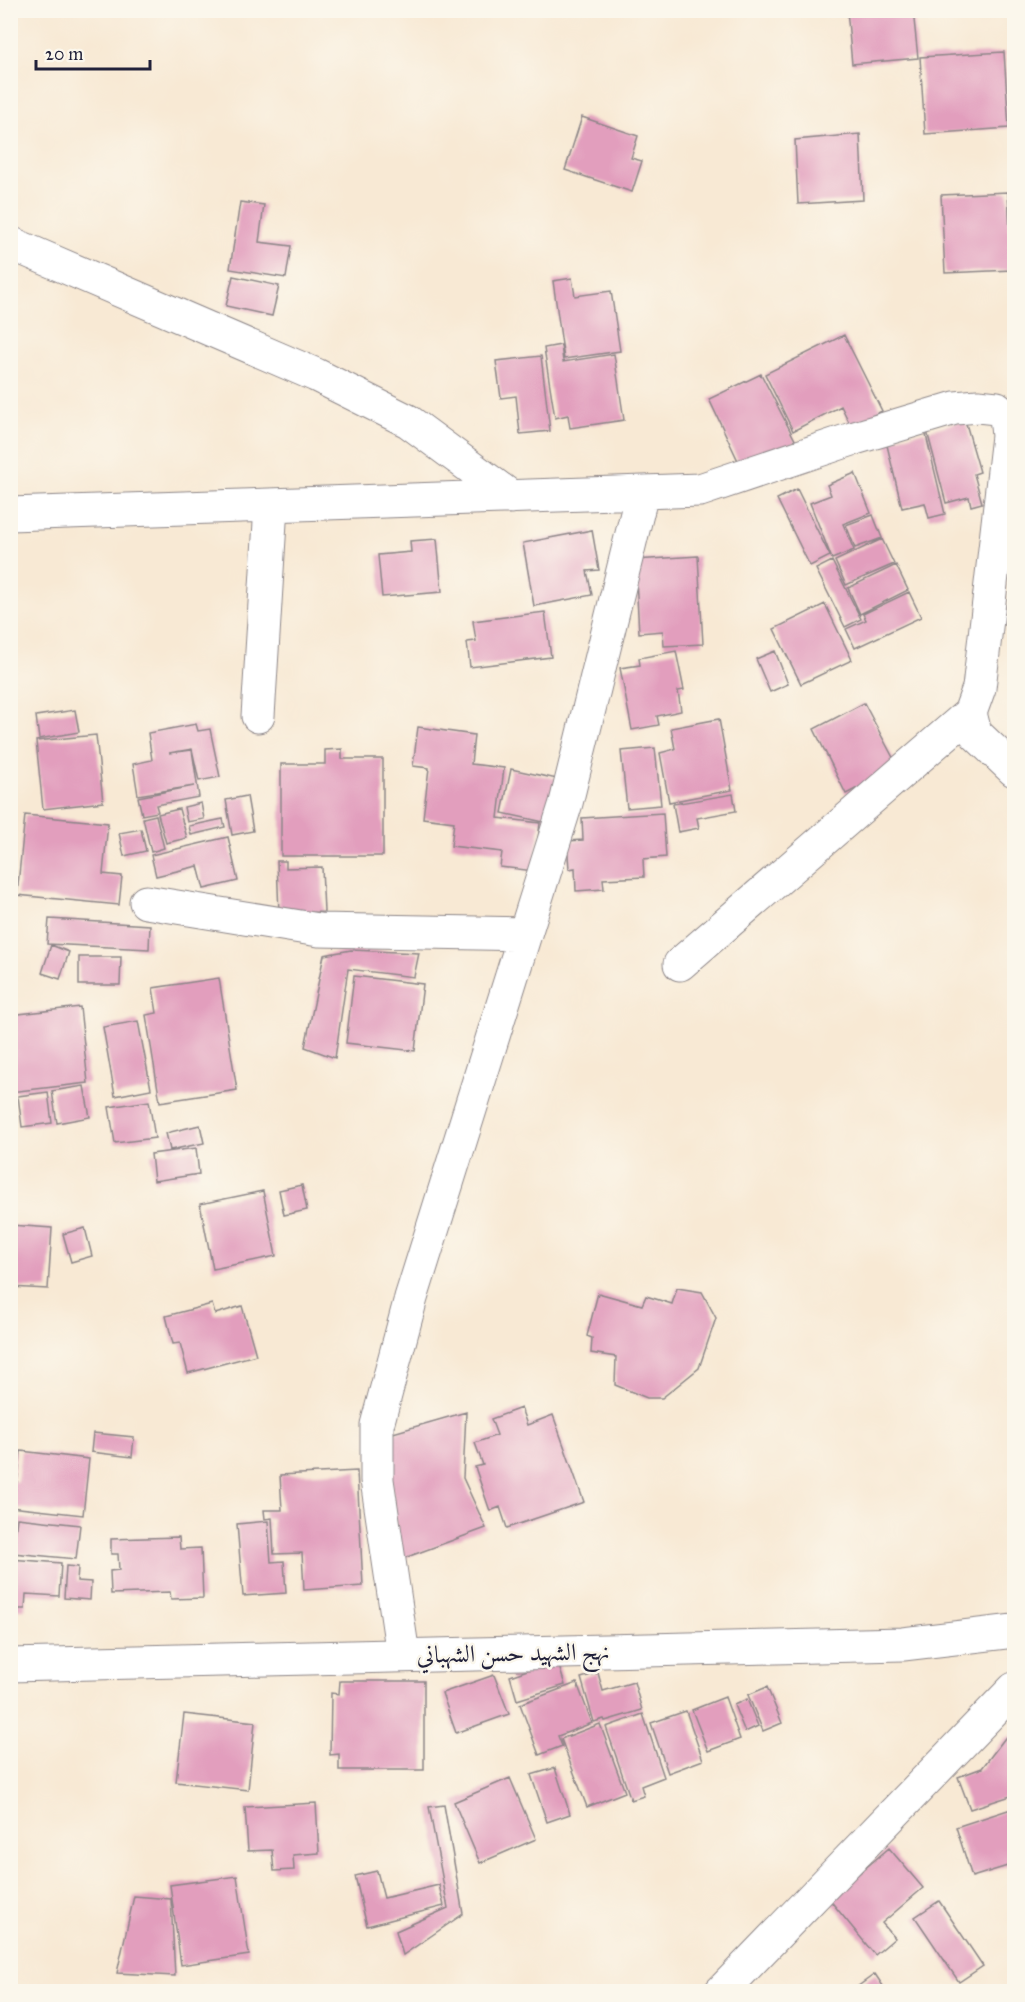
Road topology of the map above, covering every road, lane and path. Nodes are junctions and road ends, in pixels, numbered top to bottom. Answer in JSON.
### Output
{"nodes":[{"id":1,"x":10,"y":243,"type":"edge"},
{"id":2,"x":642,"y":494,"type":"junction"},
{"id":3,"x":511,"y":497,"type":"junction"},
{"id":4,"x":271,"y":506,"type":"junction"},
{"id":5,"x":10,"y":514,"type":"edge"},
{"id":6,"x":970,"y":713,"type":"junction"},
{"id":7,"x":258,"y":716,"type":"dead end"},
{"id":8,"x":1014,"y":770,"type":"edge"},
{"id":9,"x":146,"y":902,"type":"dead end"},
{"id":10,"x":525,"y":934,"type":"junction"},
{"id":11,"x":680,"y":964,"type":"dead end"},
{"id":12,"x":1014,"y":1631,"type":"edge"},
{"id":13,"x":403,"y":1655,"type":"junction"},
{"id":14,"x":10,"y":1665,"type":"edge"},
{"id":15,"x":1014,"y":1689,"type":"edge"},
{"id":16,"x":721,"y":1992,"type":"edge"}],
"edges":[{"from":1,"to":3,"type":"street"},
{"from":2,"to":3,"type":"street"},
{"from":2,"to":6,"type":"street"},
{"from":2,"to":10,"type":"street"},
{"from":3,"to":4,"type":"street"},
{"from":4,"to":5,"type":"street"},
{"from":4,"to":7,"type":"street"},
{"from":6,"to":8,"type":"street"},
{"from":6,"to":11,"type":"street"},
{"from":9,"to":10,"type":"street"},
{"from":10,"to":13,"type":"street"},
{"from":12,"to":13,"type":"street","name":"نهج الشهيد حسن الشهباني"},
{"from":13,"to":14,"type":"street","name":"نهج الشهيد حسن الشهباني"},
{"from":15,"to":16,"type":"street"}]}
